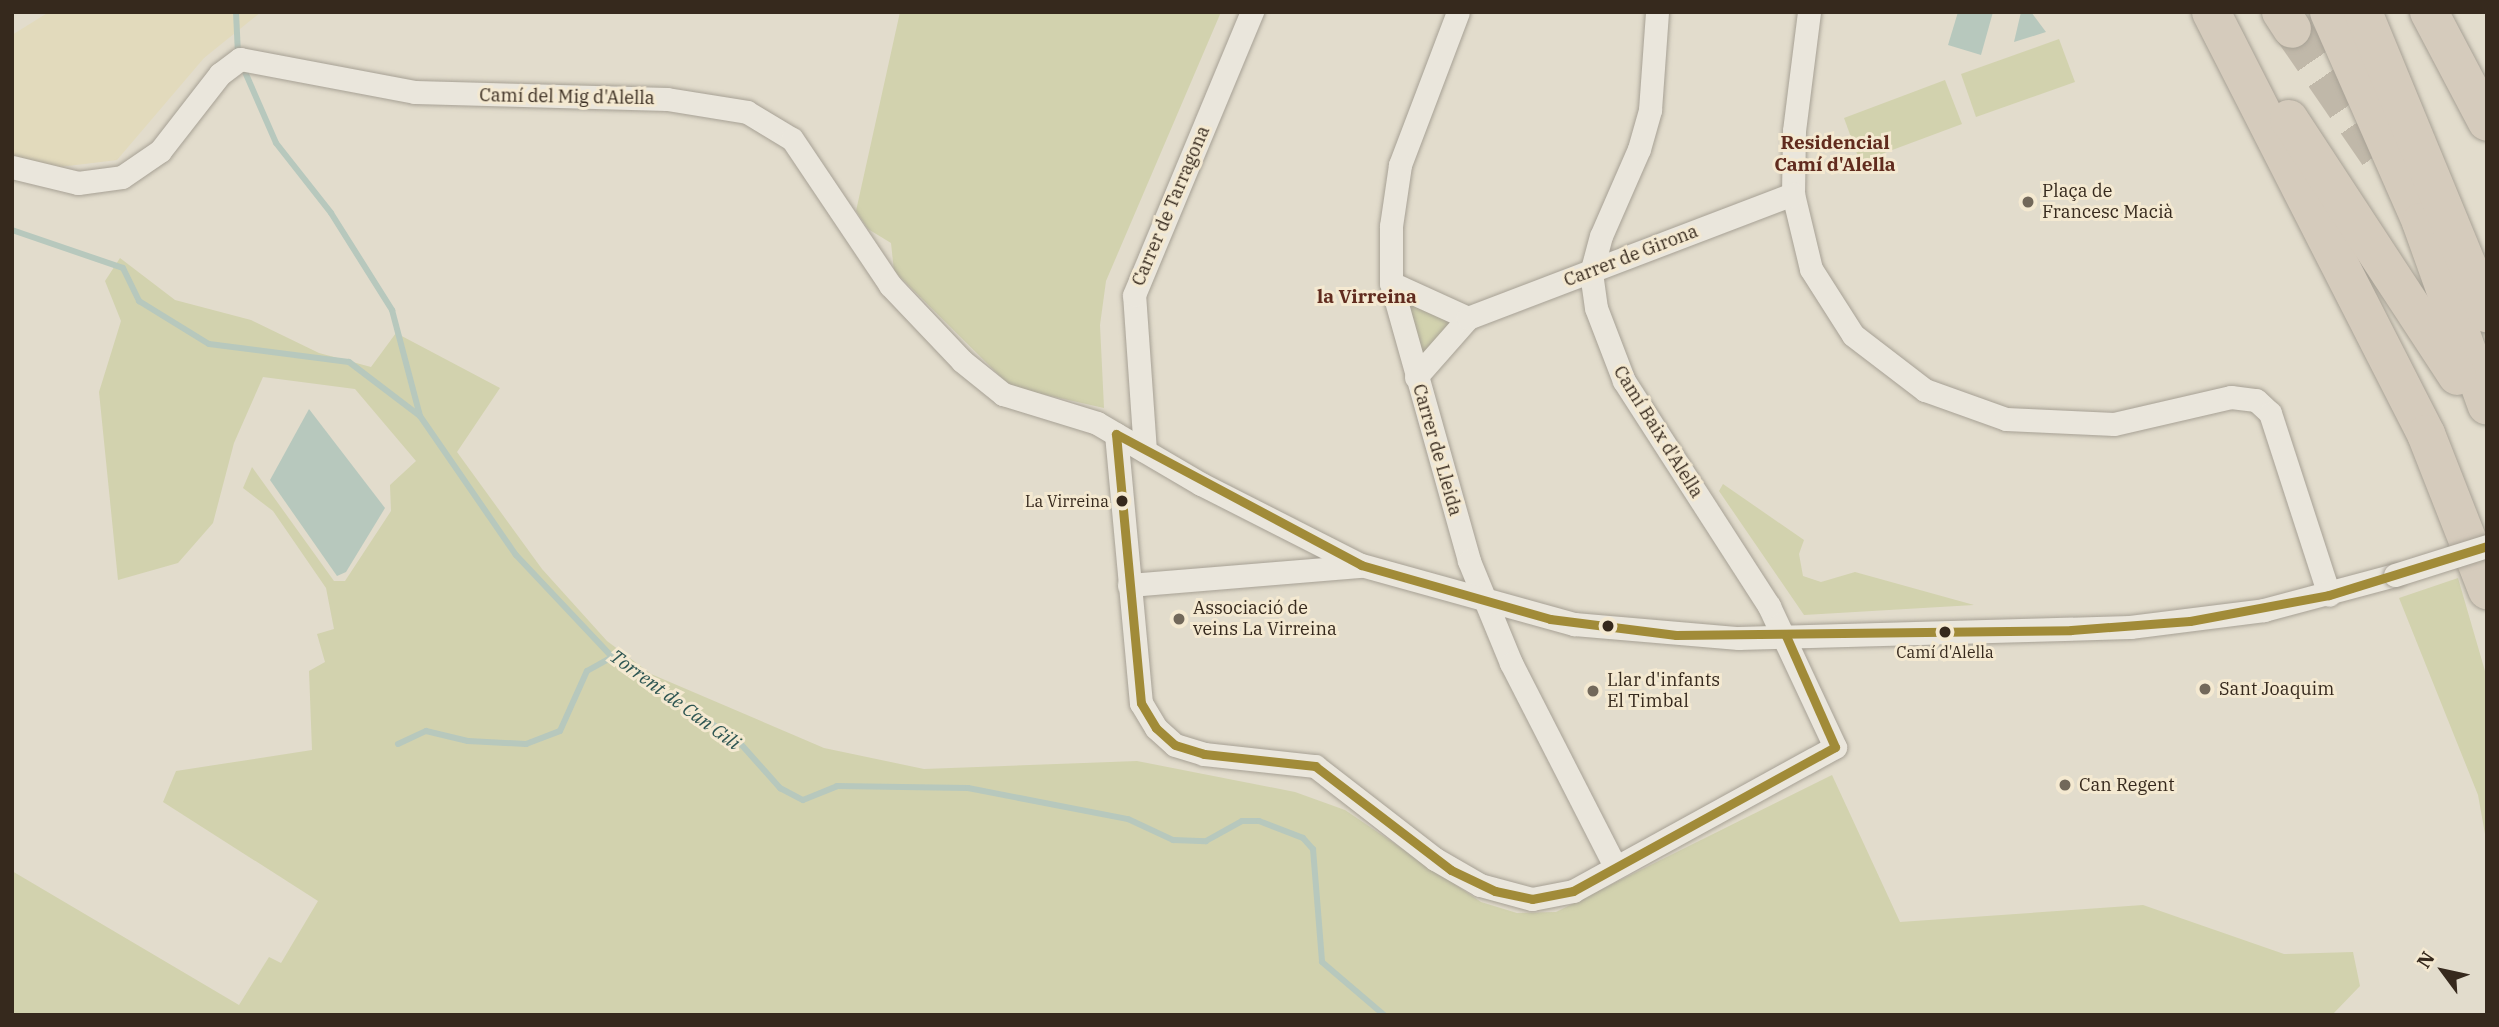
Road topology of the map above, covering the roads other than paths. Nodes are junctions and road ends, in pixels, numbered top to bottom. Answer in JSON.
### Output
{"nodes":[{"id":1,"x":1252,"y":12,"type":"edge"},
{"id":2,"x":1458,"y":12,"type":"edge"},
{"id":3,"x":1657,"y":12,"type":"edge"},
{"id":4,"x":1809,"y":12,"type":"edge"},
{"id":5,"x":2211,"y":12,"type":"edge"},
{"id":6,"x":2218,"y":12,"type":"edge"},
{"id":7,"x":2329,"y":12,"type":"edge"},
{"id":8,"x":2363,"y":12,"type":"edge"},
{"id":9,"x":2429,"y":12,"type":"edge"},
{"id":10,"x":2454,"y":12,"type":"edge"},
{"id":11,"x":2487,"y":87,"type":"edge"},
{"id":12,"x":2487,"y":121,"type":"edge"},
{"id":13,"x":12,"y":167,"type":"edge"},
{"id":14,"x":1793,"y":194,"type":"junction"},
{"id":15,"x":1591,"y":273,"type":"junction"},
{"id":16,"x":1391,"y":283,"type":"junction"},
{"id":17,"x":2487,"y":313,"type":"edge"},
{"id":18,"x":1468,"y":318,"type":"junction"},
{"id":19,"x":2457,"y":376,"type":"dead end"},
{"id":20,"x":1416,"y":377,"type":"junction"},
{"id":21,"x":2487,"y":406,"type":"edge"},
{"id":22,"x":1116,"y":434,"type":"junction"},
{"id":23,"x":1144,"y":451,"type":"junction"},
{"id":24,"x":2487,"y":546,"type":"edge"},
{"id":25,"x":1362,"y":565,"type":"junction"},
{"id":26,"x":1129,"y":585,"type":"junction"},
{"id":27,"x":2487,"y":590,"type":"edge"},
{"id":28,"x":2329,"y":595,"type":"junction"},
{"id":29,"x":1486,"y":604,"type":"junction"},
{"id":30,"x":1786,"y":636,"type":"junction"},
{"id":31,"x":1615,"y":866,"type":"junction"}],
"edges":[{"from":1,"to":23,"type":"street","name":"Carrer de Tarragona"},
{"from":2,"to":16,"type":"street","name":"Carrer de Lleida"},
{"from":3,"to":15,"type":"street"},
{"from":4,"to":14,"type":"street"},
{"from":5,"to":27,"type":"highway"},
{"from":6,"to":19,"type":"highway"},
{"from":7,"to":21,"type":"highway"},
{"from":8,"to":17,"type":"highway"},
{"from":9,"to":12,"type":"highway"},
{"from":10,"to":11,"type":"highway"},
{"from":13,"to":22,"type":"street","name":"Camí del Mig d'Alella"},
{"from":14,"to":15,"type":"street","name":"Carrer de Girona"},
{"from":14,"to":28,"type":"street"},
{"from":15,"to":18,"type":"street","name":"Carrer de Girona"},
{"from":15,"to":30,"type":"street","name":"Camí Baix d'Alella"},
{"from":16,"to":18,"type":"street"},
{"from":16,"to":20,"type":"street","name":"Carrer de Lleida"},
{"from":18,"to":20,"type":"street","name":"Carrer de Girona"},
{"from":20,"to":29,"type":"street","name":"Carrer de Lleida"},
{"from":22,"to":23,"type":"street"},
{"from":22,"to":26,"type":"street"},
{"from":23,"to":25,"type":"street"},
{"from":24,"to":28,"type":"street","bridge":true},
{"from":25,"to":26,"type":"street"},
{"from":25,"to":29,"type":"street"},
{"from":26,"to":31,"type":"street"},
{"from":28,"to":30,"type":"street"},
{"from":29,"to":30,"type":"street"},
{"from":29,"to":31,"type":"street","name":"Carrer de Lleida"},
{"from":30,"to":31,"type":"street","name":"Camí Baix d'Alella"}]}
